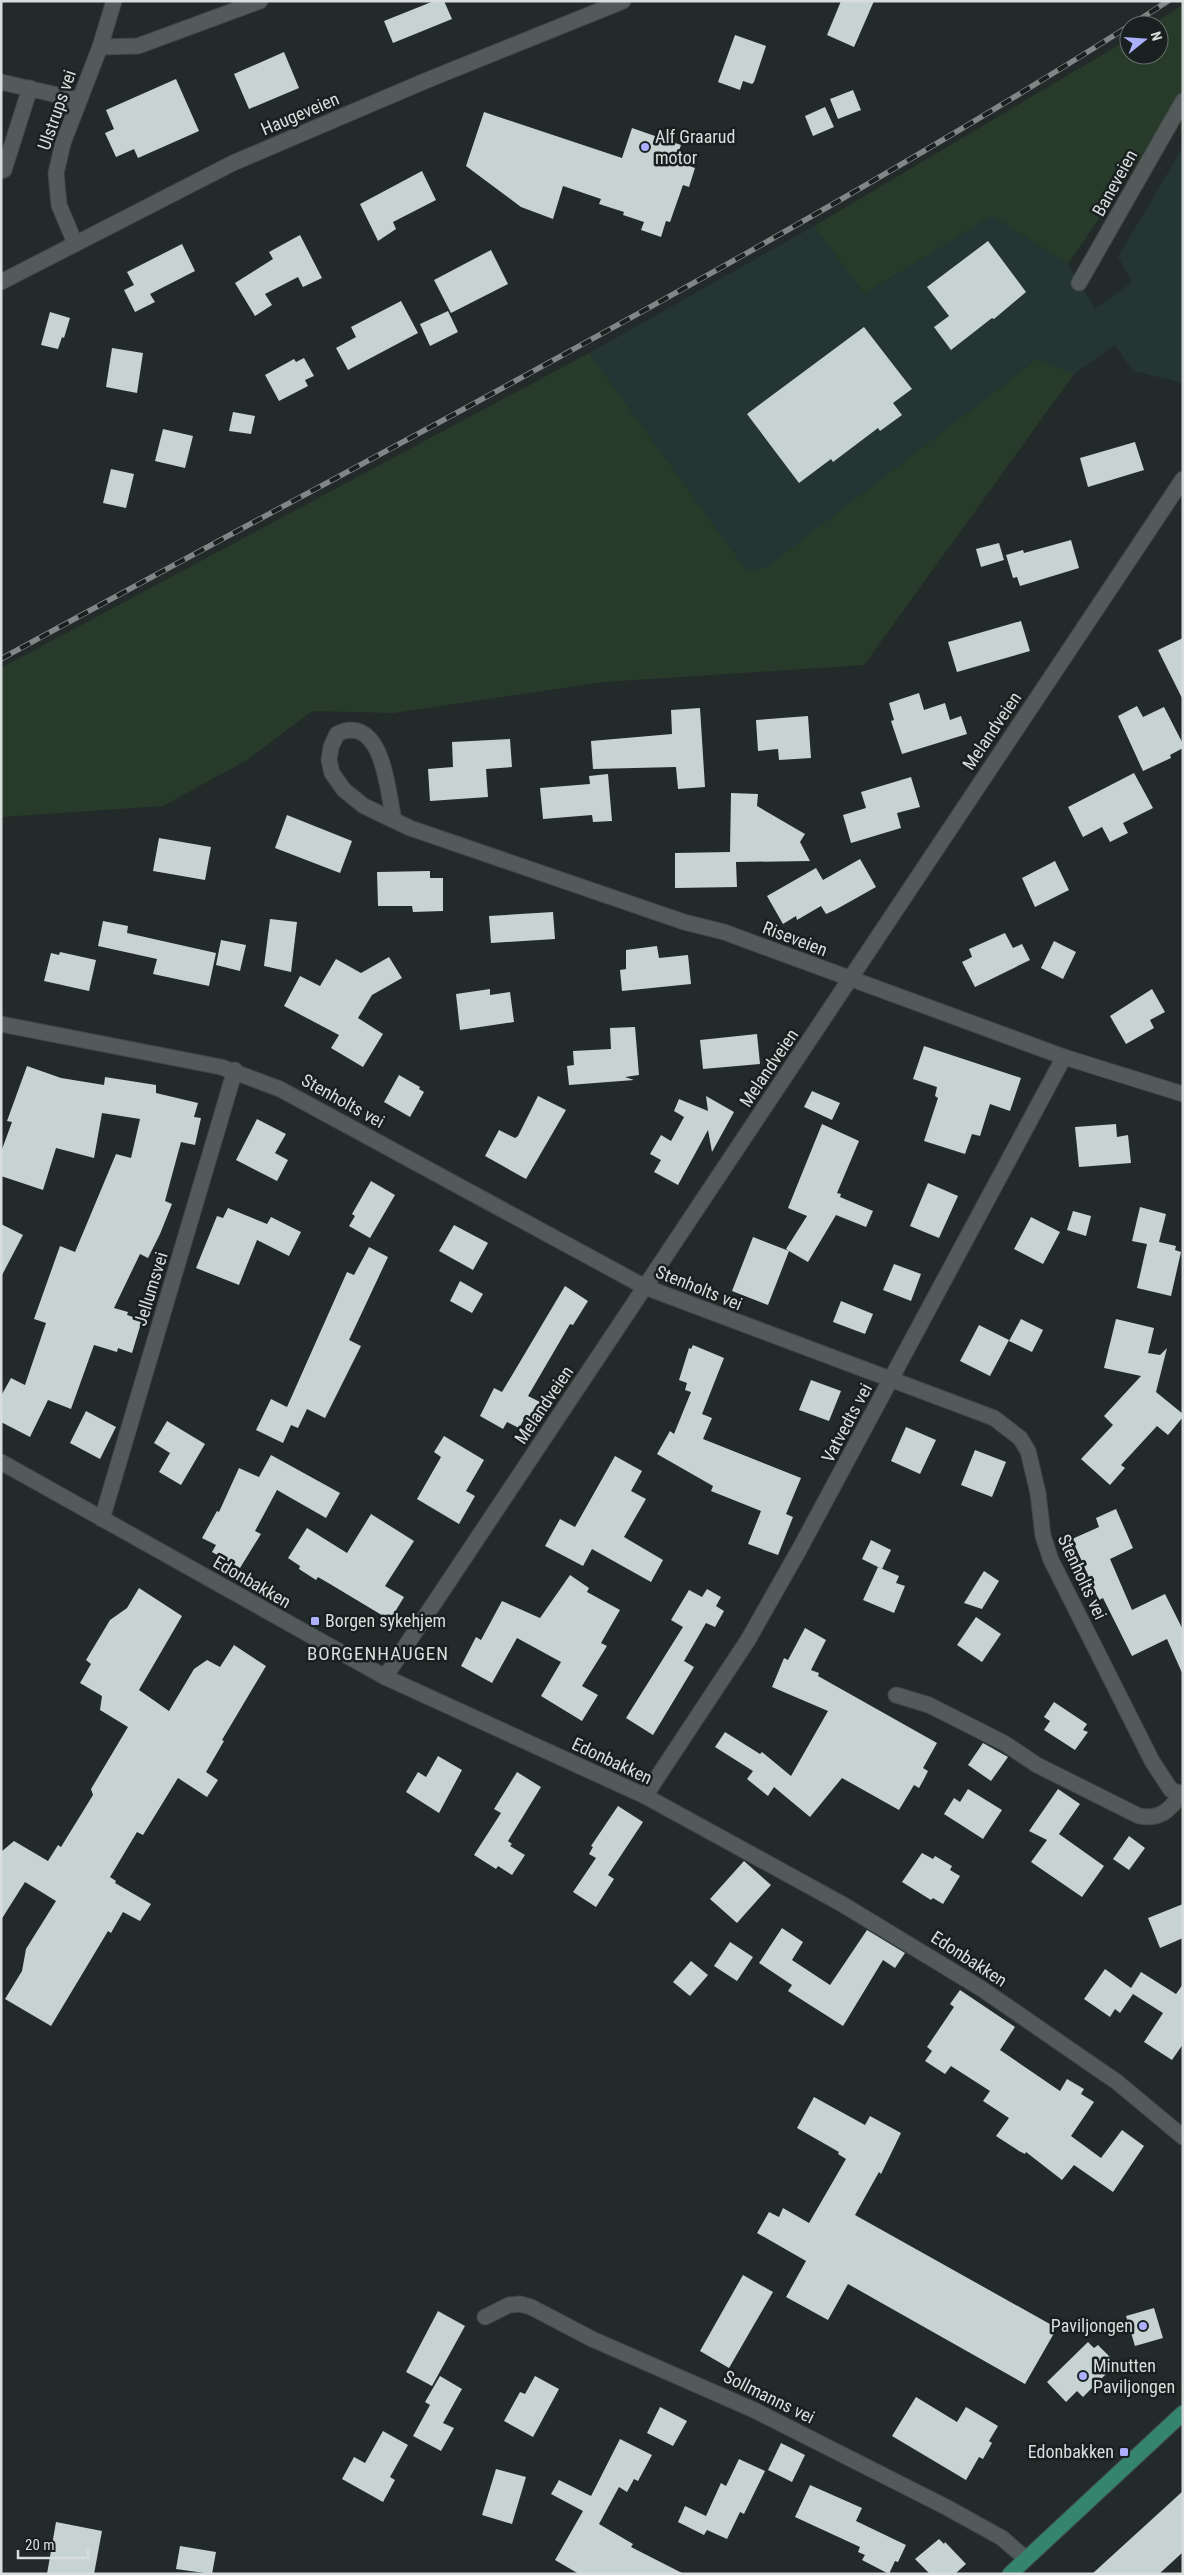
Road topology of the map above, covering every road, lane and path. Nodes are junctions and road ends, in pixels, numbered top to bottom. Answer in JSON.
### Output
{"nodes":[{"id":1,"x":114,"y":1,"type":"edge"},
{"id":2,"x":260,"y":1,"type":"edge"},
{"id":3,"x":623,"y":1,"type":"edge"},
{"id":4,"x":100,"y":47,"type":"junction"},
{"id":5,"x":1,"y":82,"type":"edge"},
{"id":6,"x":30,"y":88,"type":"junction"},
{"id":7,"x":79,"y":100,"type":"junction"},
{"id":8,"x":1183,"y":101,"type":"edge"},
{"id":9,"x":1,"y":171,"type":"edge"},
{"id":10,"x":75,"y":243,"type":"junction"},
{"id":11,"x":1,"y":282,"type":"edge"},
{"id":12,"x":1079,"y":283,"type":"dead end"},
{"id":13,"x":1183,"y":479,"type":"edge"},
{"id":14,"x":394,"y":820,"type":"junction"},
{"id":15,"x":850,"y":980,"type":"junction"},
{"id":16,"x":1,"y":1024,"type":"edge"},
{"id":17,"x":1064,"y":1057,"type":"junction"},
{"id":18,"x":236,"y":1070,"type":"junction"},
{"id":19,"x":1183,"y":1094,"type":"edge"},
{"id":20,"x":645,"y":1287,"type":"junction"},
{"id":21,"x":891,"y":1381,"type":"junction"},
{"id":22,"x":1,"y":1462,"type":"edge"},
{"id":23,"x":102,"y":1519,"type":"junction"},
{"id":24,"x":385,"y":1677,"type":"junction"},
{"id":25,"x":896,"y":1695,"type":"dead end"},
{"id":26,"x":1182,"y":1794,"type":"edge"},
{"id":27,"x":645,"y":1796,"type":"junction"},
{"id":28,"x":1183,"y":2137,"type":"edge"},
{"id":29,"x":485,"y":2316,"type":"dead end"},
{"id":30,"x":1183,"y":2413,"type":"edge"},
{"id":31,"x":1026,"y":2559,"type":"junction"},
{"id":32,"x":1010,"y":2574,"type":"edge"}],
"edges":[{"from":1,"to":4,"type":"street","name":"Ulstrups vei"},
{"from":2,"to":4,"type":"street"},
{"from":3,"to":10,"type":"street","name":"Haugeveien"},
{"from":4,"to":7,"type":"street","name":"Ulstrups vei"},
{"from":5,"to":6,"type":"street"},
{"from":6,"to":7,"type":"street"},
{"from":6,"to":9,"type":"street"},
{"from":7,"to":10,"type":"street","name":"Ulstrups vei"},
{"from":8,"to":12,"type":"street","name":"Baneveien"},
{"from":10,"to":11,"type":"street","name":"Haugeveien"},
{"from":13,"to":15,"type":"street","name":"Melandveien"},
{"from":14,"to":14,"type":"street","name":"Riseveien"},
{"from":14,"to":15,"type":"street","name":"Riseveien"},
{"from":15,"to":17,"type":"street","name":"Riseveien"},
{"from":15,"to":20,"type":"street","name":"Melandveien"},
{"from":16,"to":18,"type":"street","name":"Stenholts vei"},
{"from":17,"to":19,"type":"street","name":"Riseveien"},
{"from":17,"to":21,"type":"street","name":"Vatvedts vei"},
{"from":18,"to":20,"type":"street","name":"Stenholts vei"},
{"from":18,"to":23,"type":"street","name":"Jellumsvei"},
{"from":20,"to":21,"type":"street","name":"Stenholts vei"},
{"from":20,"to":24,"type":"street","name":"Melandveien"},
{"from":21,"to":26,"type":"street","name":"Stenholts vei"},
{"from":21,"to":27,"type":"street","name":"Vatvedts vei"},
{"from":22,"to":23,"type":"street","name":"Edonbakken"},
{"from":23,"to":24,"type":"street","name":"Edonbakken"},
{"from":24,"to":27,"type":"street","name":"Edonbakken"},
{"from":25,"to":26,"type":"street","name":"Stenholts vei"},
{"from":27,"to":28,"type":"street","name":"Edonbakken"},
{"from":29,"to":31,"type":"street","name":"Sollmanns vei"},
{"from":30,"to":31,"type":"main road"},
{"from":31,"to":32,"type":"main road"}]}
